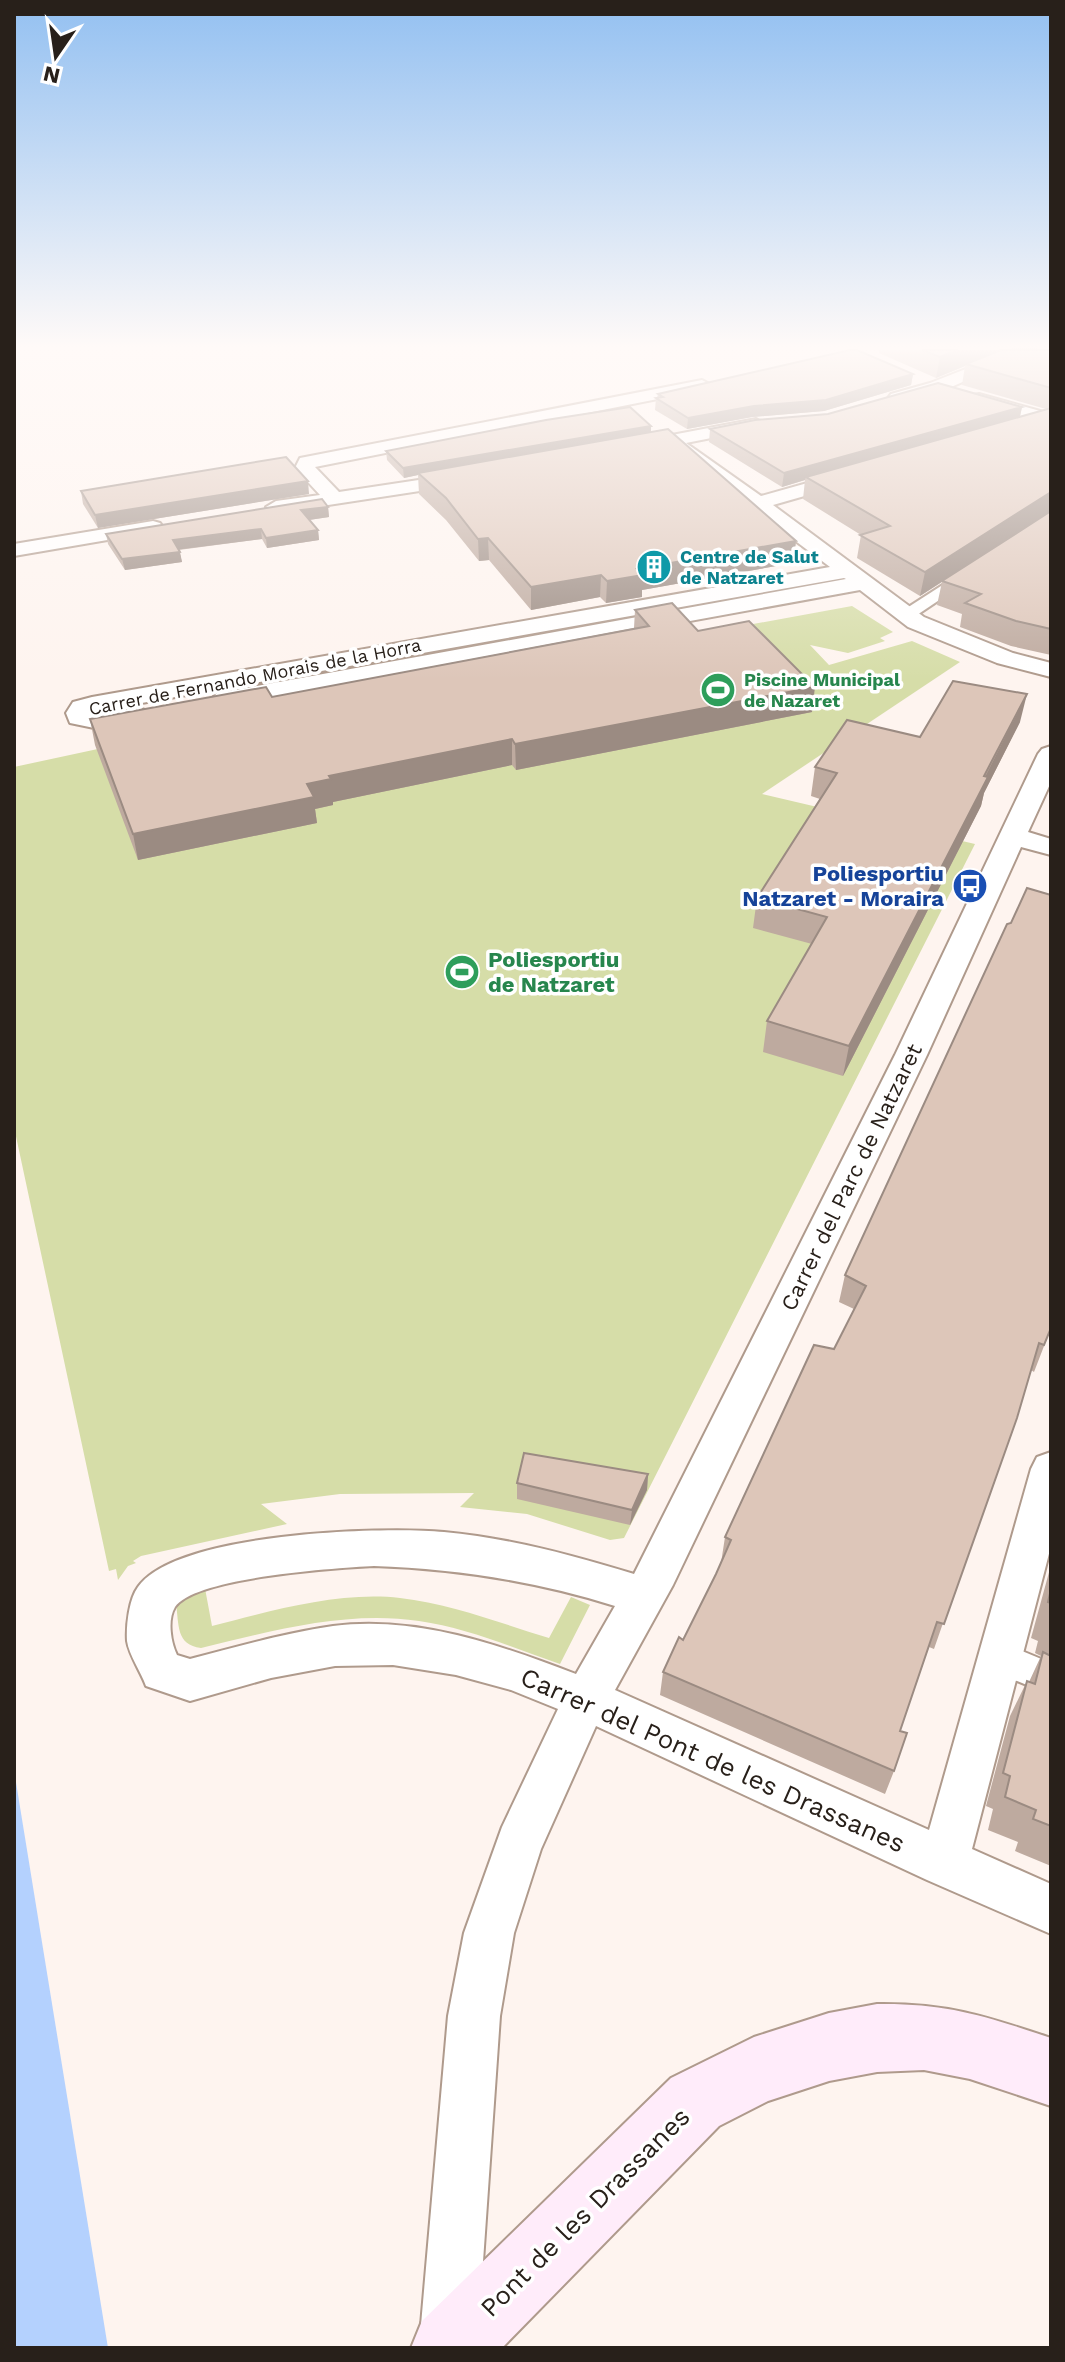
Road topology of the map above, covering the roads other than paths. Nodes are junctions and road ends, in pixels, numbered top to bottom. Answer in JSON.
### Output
{"nodes":[{"id":1,"x":316,"y":460,"type":"edge"},
{"id":2,"x":701,"y":460,"type":"edge"},
{"id":3,"x":865,"y":472,"type":"edge"},
{"id":4,"x":490,"y":474,"type":"edge"},
{"id":5,"x":334,"y":498,"type":"junction"},
{"id":6,"x":758,"y":503,"type":"junction"},
{"id":7,"x":258,"y":510,"type":"edge"},
{"id":8,"x":166,"y":525,"type":"edge"},
{"id":9,"x":14,"y":550,"type":"edge"},
{"id":10,"x":985,"y":563,"type":"edge"},
{"id":11,"x":854,"y":577,"type":"junction"},
{"id":12,"x":905,"y":615,"type":"junction"},
{"id":13,"x":1051,"y":670,"type":"edge"},
{"id":14,"x":1051,"y":754,"type":"edge"},
{"id":15,"x":1014,"y":837,"type":"junction"},
{"id":16,"x":1051,"y":847,"type":"edge"},
{"id":17,"x":1049,"y":1483,"type":"edge"},
{"id":18,"x":644,"y":1596,"type":"junction"},
{"id":19,"x":1000,"y":1658,"type":"junction"},
{"id":20,"x":1051,"y":1679,"type":"edge"},
{"id":21,"x":586,"y":1699,"type":"junction"},
{"id":22,"x":944,"y":1863,"type":"junction"},
{"id":23,"x":1051,"y":1909,"type":"edge"},
{"id":24,"x":1051,"y":2072,"type":"edge"},
{"id":25,"x":449,"y":2348,"type":"edge"}],
"edges":[{"from":1,"to":5,"type":"street"},
{"from":2,"to":6,"type":"street"},
{"from":3,"to":6,"type":"street"},
{"from":4,"to":5,"type":"street"},
{"from":5,"to":7,"type":"street"},
{"from":6,"to":11,"type":"street"},
{"from":8,"to":9,"type":"street"},
{"from":10,"to":12,"type":"street"},
{"from":11,"to":11,"type":"street","name":"Carrer de Fernando Morais de la Horra"},
{"from":11,"to":12,"type":"street"},
{"from":12,"to":13,"type":"street"},
{"from":14,"to":15,"type":"street","name":"Carrer del Parc de Natzaret"},
{"from":15,"to":16,"type":"street"},
{"from":15,"to":18,"type":"street","name":"Carrer del Parc de Natzaret"},
{"from":17,"to":19,"type":"street"},
{"from":18,"to":21,"type":"street","name":"Carrer del Parc de Natzaret"},
{"from":18,"to":21,"type":"street","name":"Carrer del Pont de les Drassanes"},
{"from":19,"to":20,"type":"street"},
{"from":19,"to":22,"type":"street"},
{"from":21,"to":22,"type":"street","name":"Carrer del Pont de les Drassanes"},
{"from":21,"to":25,"type":"street","name":"Carrer del Parc de Natzaret"},
{"from":22,"to":23,"type":"street","name":"Carrer del Pont de les Drassanes"},
{"from":24,"to":25,"type":"main road","name":"Pont de les Drassanes"}]}
